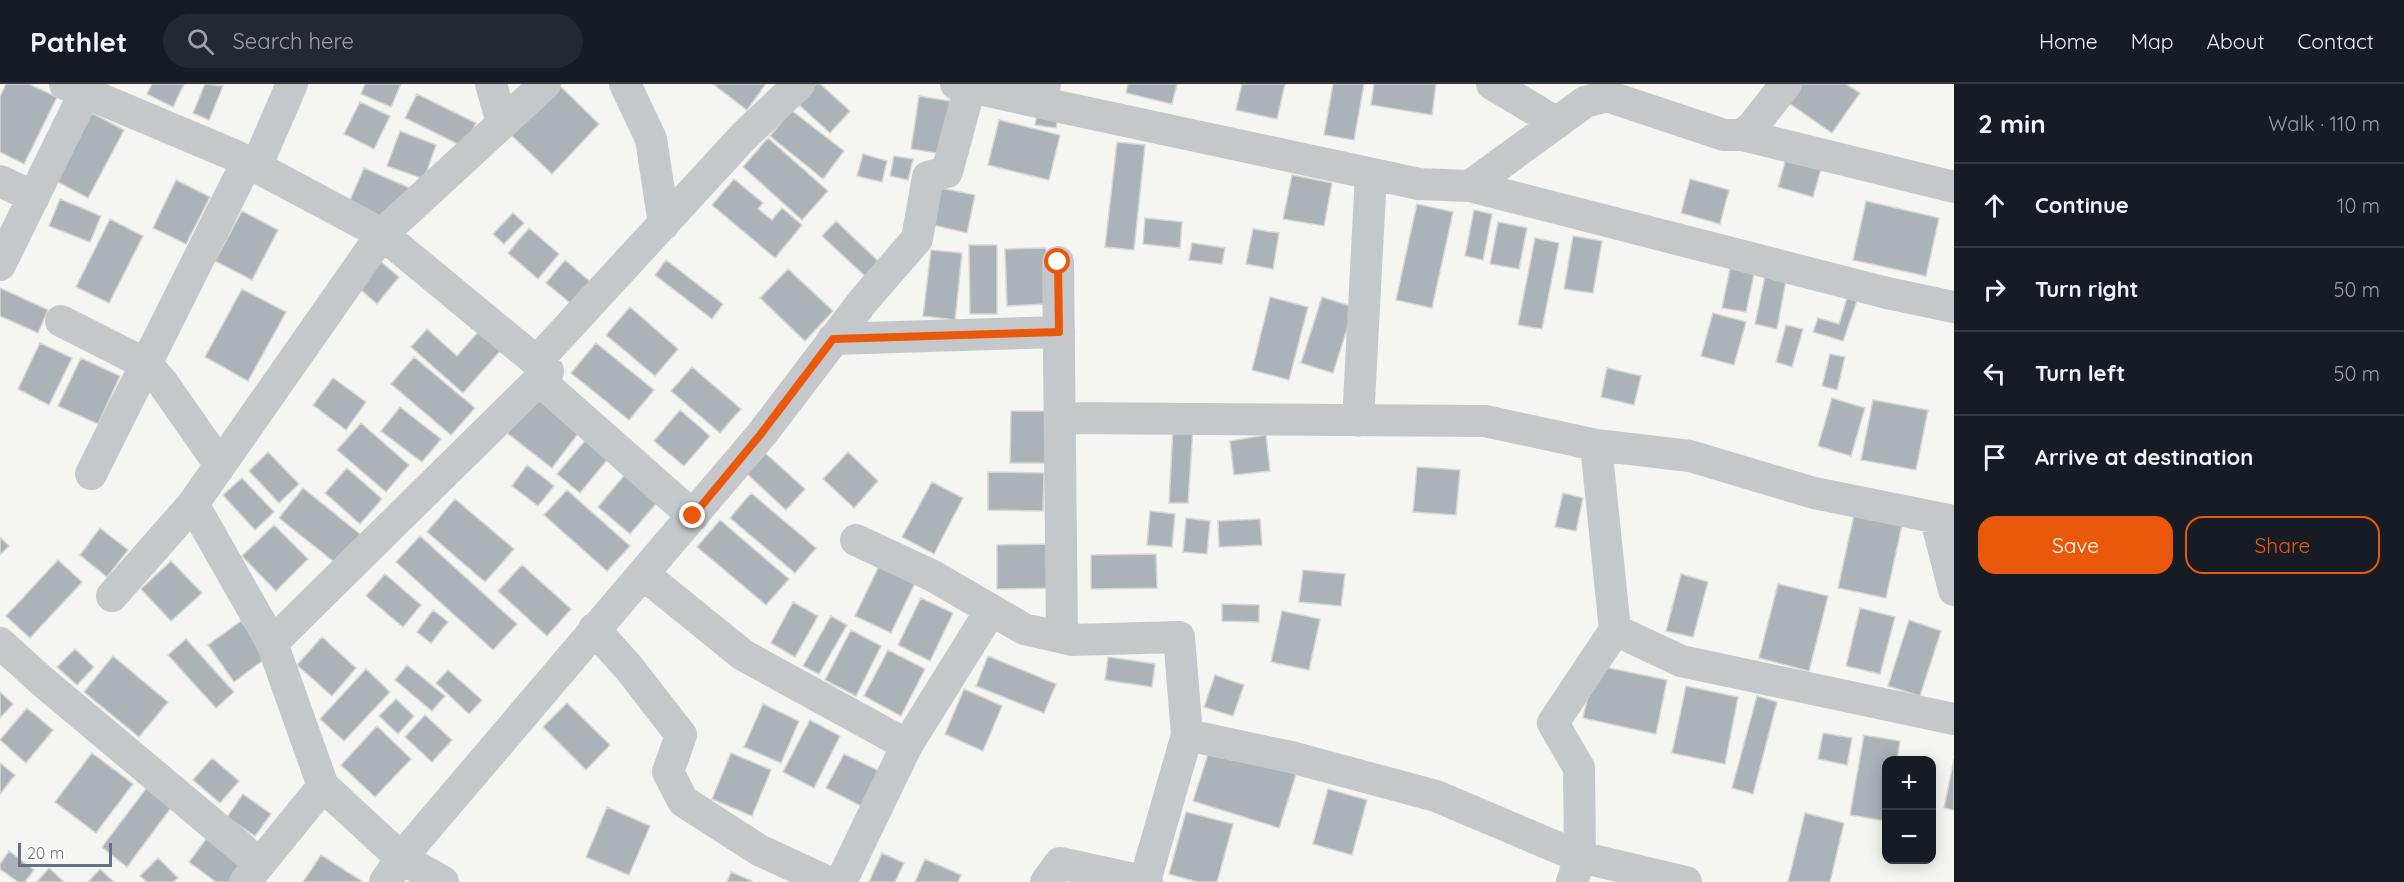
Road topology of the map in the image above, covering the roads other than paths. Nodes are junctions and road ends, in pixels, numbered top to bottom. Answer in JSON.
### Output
{"nodes":[{"id":1,"x":292,"y":84,"type":"edge"},
{"id":2,"x":491,"y":84,"type":"edge"},
{"id":3,"x":544,"y":84,"type":"edge"},
{"id":4,"x":625,"y":84,"type":"edge"},
{"id":5,"x":799,"y":84,"type":"edge"},
{"id":6,"x":1492,"y":84,"type":"edge"},
{"id":7,"x":963,"y":86,"type":"edge"},
{"id":8,"x":1779,"y":86,"type":"edge"},
{"id":9,"x":79,"y":87,"type":"edge"},
{"id":10,"x":1044,"y":94,"type":"edge"},
{"id":11,"x":502,"y":123,"type":"junction"},
{"id":12,"x":1557,"y":123,"type":"junction"},
{"id":13,"x":1742,"y":135,"type":"junction"},
{"id":14,"x":252,"y":165,"type":"junction"},
{"id":15,"x":1371,"y":174,"type":"junction"},
{"id":16,"x":0,"y":181,"type":"edge"},
{"id":17,"x":1470,"y":186,"type":"junction"},
{"id":18,"x":1954,"y":188,"type":"edge"},
{"id":19,"x":34,"y":198,"type":"junction"},
{"id":20,"x":664,"y":224,"type":"junction"},
{"id":21,"x":382,"y":234,"type":"junction"},
{"id":22,"x":1058,"y":262,"type":"dead end"},
{"id":23,"x":0,"y":265,"type":"edge"},
{"id":24,"x":1954,"y":307,"type":"edge"},
{"id":25,"x":61,"y":321,"type":"dead end"},
{"id":26,"x":1059,"y":332,"type":"junction"},
{"id":27,"x":833,"y":339,"type":"junction"},
{"id":28,"x":146,"y":364,"type":"junction"},
{"id":29,"x":538,"y":370,"type":"junction"},
{"id":30,"x":1060,"y":418,"type":"junction"},
{"id":31,"x":1358,"y":421,"type":"junction"},
{"id":32,"x":1596,"y":445,"type":"junction"},
{"id":33,"x":220,"y":465,"type":"junction"},
{"id":34,"x":91,"y":474,"type":"dead end"},
{"id":35,"x":193,"y":504,"type":"junction"},
{"id":36,"x":693,"y":516,"type":"junction"},
{"id":37,"x":1945,"y":520,"type":"edge"},
{"id":38,"x":856,"y":540,"type":"dead end"},
{"id":39,"x":643,"y":574,"type":"junction"},
{"id":40,"x":1954,"y":590,"type":"edge"},
{"id":41,"x":112,"y":596,"type":"dead end"},
{"id":42,"x":991,"y":610,"type":"junction"},
{"id":43,"x":594,"y":629,"type":"junction"},
{"id":44,"x":1615,"y":630,"type":"junction"},
{"id":45,"x":1062,"y":638,"type":"junction"},
{"id":46,"x":0,"y":643,"type":"edge"},
{"id":47,"x":272,"y":643,"type":"junction"},
{"id":48,"x":1954,"y":719,"type":"edge"},
{"id":49,"x":1188,"y":735,"type":"junction"},
{"id":50,"x":907,"y":745,"type":"junction"},
{"id":51,"x":323,"y":786,"type":"junction"},
{"id":52,"x":1576,"y":869,"type":"edge"},
{"id":53,"x":393,"y":870,"type":"edge"},
{"id":54,"x":252,"y":873,"type":"edge"},
{"id":55,"x":443,"y":882,"type":"edge"},
{"id":56,"x":828,"y":882,"type":"edge"},
{"id":57,"x":841,"y":882,"type":"edge"},
{"id":58,"x":1046,"y":882,"type":"edge"},
{"id":59,"x":1146,"y":882,"type":"edge"},
{"id":60,"x":1686,"y":882,"type":"edge"}],
"edges":[{"from":1,"to":14,"type":"street"},
{"from":2,"to":11,"type":"street"},
{"from":3,"to":11,"type":"street"},
{"from":4,"to":20,"type":"street"},
{"from":5,"to":20,"type":"street"},
{"from":6,"to":12,"type":"street"},
{"from":7,"to":10,"type":"street"},
{"from":7,"to":27,"type":"street"},
{"from":8,"to":13,"type":"street"},
{"from":9,"to":14,"type":"street"},
{"from":9,"to":19,"type":"street"},
{"from":10,"to":15,"type":"street"},
{"from":11,"to":21,"type":"street"},
{"from":12,"to":13,"type":"street"},
{"from":12,"to":17,"type":"street"},
{"from":13,"to":18,"type":"street"},
{"from":14,"to":21,"type":"street"},
{"from":14,"to":28,"type":"street"},
{"from":15,"to":17,"type":"street"},
{"from":15,"to":31,"type":"street"},
{"from":16,"to":19,"type":"street"},
{"from":17,"to":24,"type":"street"},
{"from":19,"to":23,"type":"street"},
{"from":20,"to":29,"type":"street"},
{"from":21,"to":29,"type":"street"},
{"from":21,"to":33,"type":"street"},
{"from":22,"to":26,"type":"street"},
{"from":25,"to":28,"type":"street"},
{"from":26,"to":27,"type":"street"},
{"from":26,"to":30,"type":"street"},
{"from":27,"to":36,"type":"street"},
{"from":28,"to":33,"type":"street"},
{"from":28,"to":34,"type":"street"},
{"from":29,"to":36,"type":"street"},
{"from":29,"to":47,"type":"street"},
{"from":30,"to":31,"type":"street"},
{"from":30,"to":45,"type":"street"},
{"from":31,"to":32,"type":"street"},
{"from":32,"to":37,"type":"street"},
{"from":32,"to":44,"type":"street"},
{"from":33,"to":35,"type":"street"},
{"from":35,"to":41,"type":"street"},
{"from":35,"to":47,"type":"street"},
{"from":36,"to":39,"type":"street"},
{"from":37,"to":40,"type":"street"},
{"from":38,"to":42,"type":"street"},
{"from":39,"to":43,"type":"street"},
{"from":39,"to":50,"type":"street"},
{"from":42,"to":45,"type":"street"},
{"from":42,"to":50,"type":"street"},
{"from":43,"to":53,"type":"street"},
{"from":43,"to":56,"type":"street"},
{"from":44,"to":48,"type":"street"},
{"from":44,"to":52,"type":"street"},
{"from":45,"to":49,"type":"street"},
{"from":46,"to":54,"type":"street"},
{"from":47,"to":51,"type":"street"},
{"from":49,"to":52,"type":"street"},
{"from":49,"to":59,"type":"street"},
{"from":50,"to":57,"type":"street"},
{"from":51,"to":53,"type":"street"},
{"from":51,"to":54,"type":"street"},
{"from":52,"to":60,"type":"street"},
{"from":53,"to":55,"type":"street"},
{"from":58,"to":59,"type":"street"}]}
